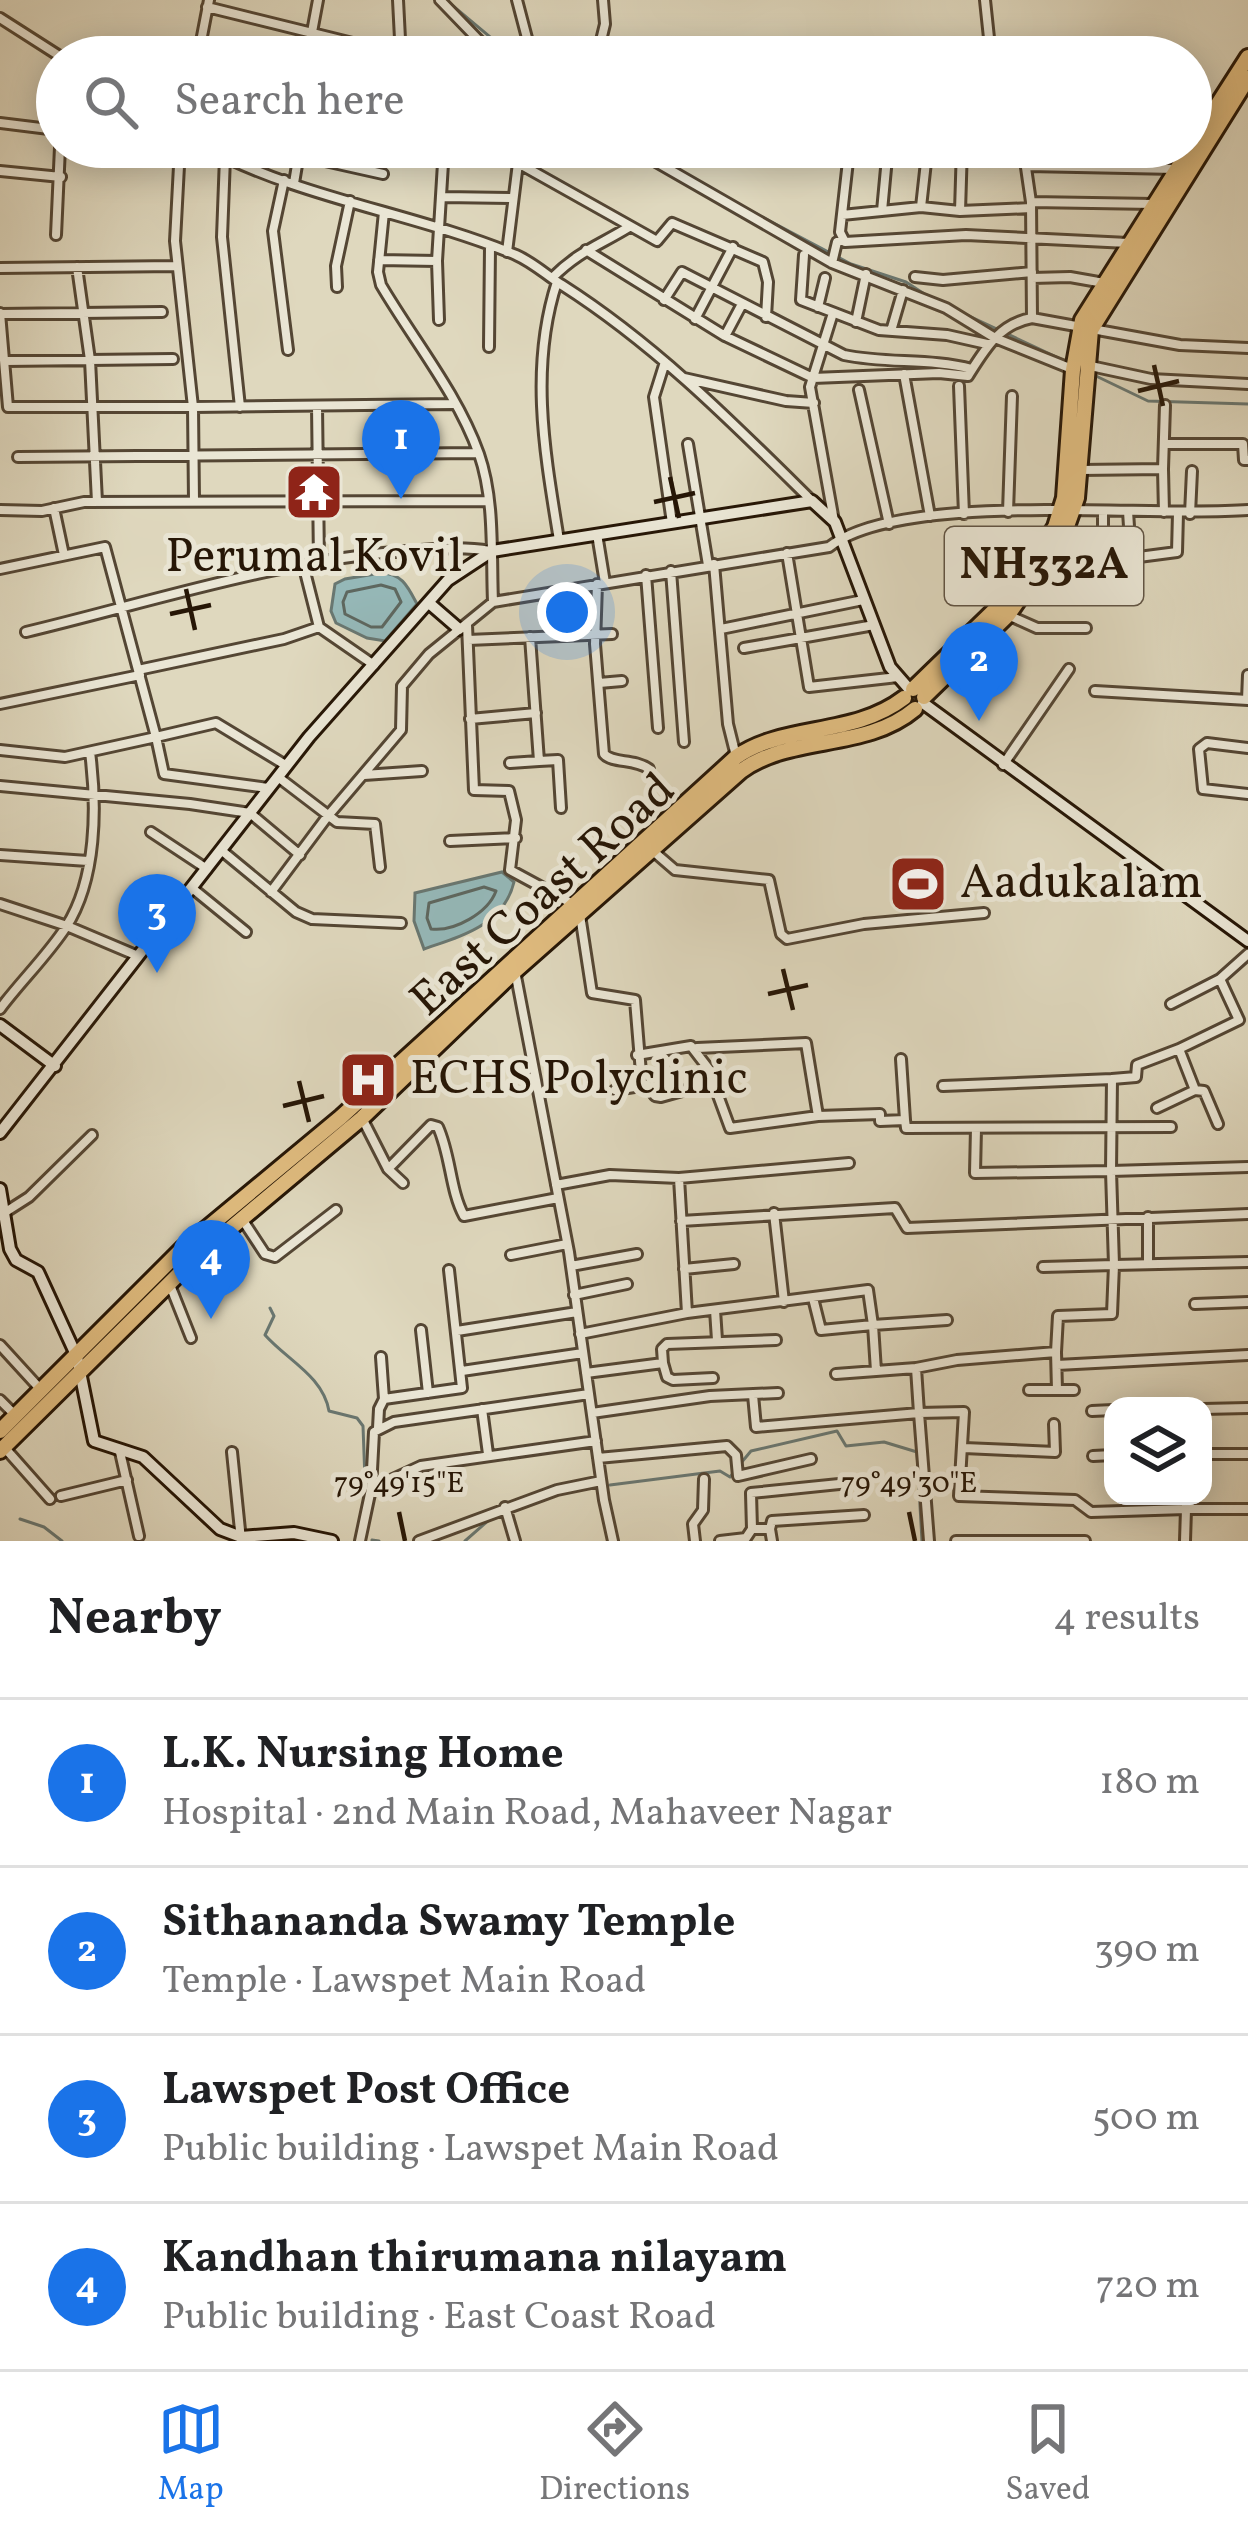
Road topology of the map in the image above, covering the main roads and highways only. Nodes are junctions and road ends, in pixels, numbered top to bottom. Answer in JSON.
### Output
{"nodes":[{"id":1,"x":1248,"y":56,"type":"edge"},
{"id":2,"x":1248,"y":78,"type":"edge"},
{"id":3,"x":1212,"y":113,"type":"edge"},
{"id":4,"x":1212,"y":133,"type":"edge"},
{"id":5,"x":1177,"y":168,"type":"edge"},
{"id":6,"x":1190,"y":168,"type":"edge"},
{"id":7,"x":1085,"y":329,"type":"junction"},
{"id":8,"x":1079,"y":368,"type":"junction"},
{"id":9,"x":1068,"y":510,"type":"junction"},
{"id":10,"x":915,"y":698,"type":"junction"},
{"id":11,"x":576,"y":908,"type":"junction"},
{"id":12,"x":79,"y":1365,"type":"junction"},
{"id":13,"x":0,"y":1431,"type":"edge"},
{"id":14,"x":2,"y":1449,"type":"edge"}],
"edges":[{"from":1,"to":3,"type":"highway","name":"East Coast Road","number":"NH332A"},
{"from":2,"to":4,"type":"highway","name":"East Coast Road","number":"NH332A"},
{"from":5,"to":7,"type":"highway","name":"East Coast Road","number":"NH332A"},
{"from":6,"to":7,"type":"highway","name":"East Coast Road","number":"NH332A"},
{"from":7,"to":8,"type":"highway","name":"East Coast Road","number":"NH332A"},
{"from":8,"to":9,"type":"highway","name":"East Coast Road","number":"NH332A"},
{"from":8,"to":9,"type":"highway","name":"East Coast Road","number":"NH332A"},
{"from":9,"to":10,"type":"highway","name":"East Coast Road","number":"NH332A"},
{"from":9,"to":10,"type":"highway","name":"East Coast Road","number":"NH332A"},
{"from":10,"to":11,"type":"highway","name":"East Coast Road","number":"NH332A"},
{"from":10,"to":11,"type":"highway","name":"East Coast Road","number":"NH332A"},
{"from":11,"to":12,"type":"highway","name":"East Coast Road","number":"NH332A"},
{"from":11,"to":12,"type":"highway","name":"East Coast Road","number":"NH332A"},
{"from":12,"to":13,"type":"highway","name":"East Coast Road","number":"NH332A"},
{"from":12,"to":14,"type":"highway","name":"East Coast Road","number":"NH332A"}]}
